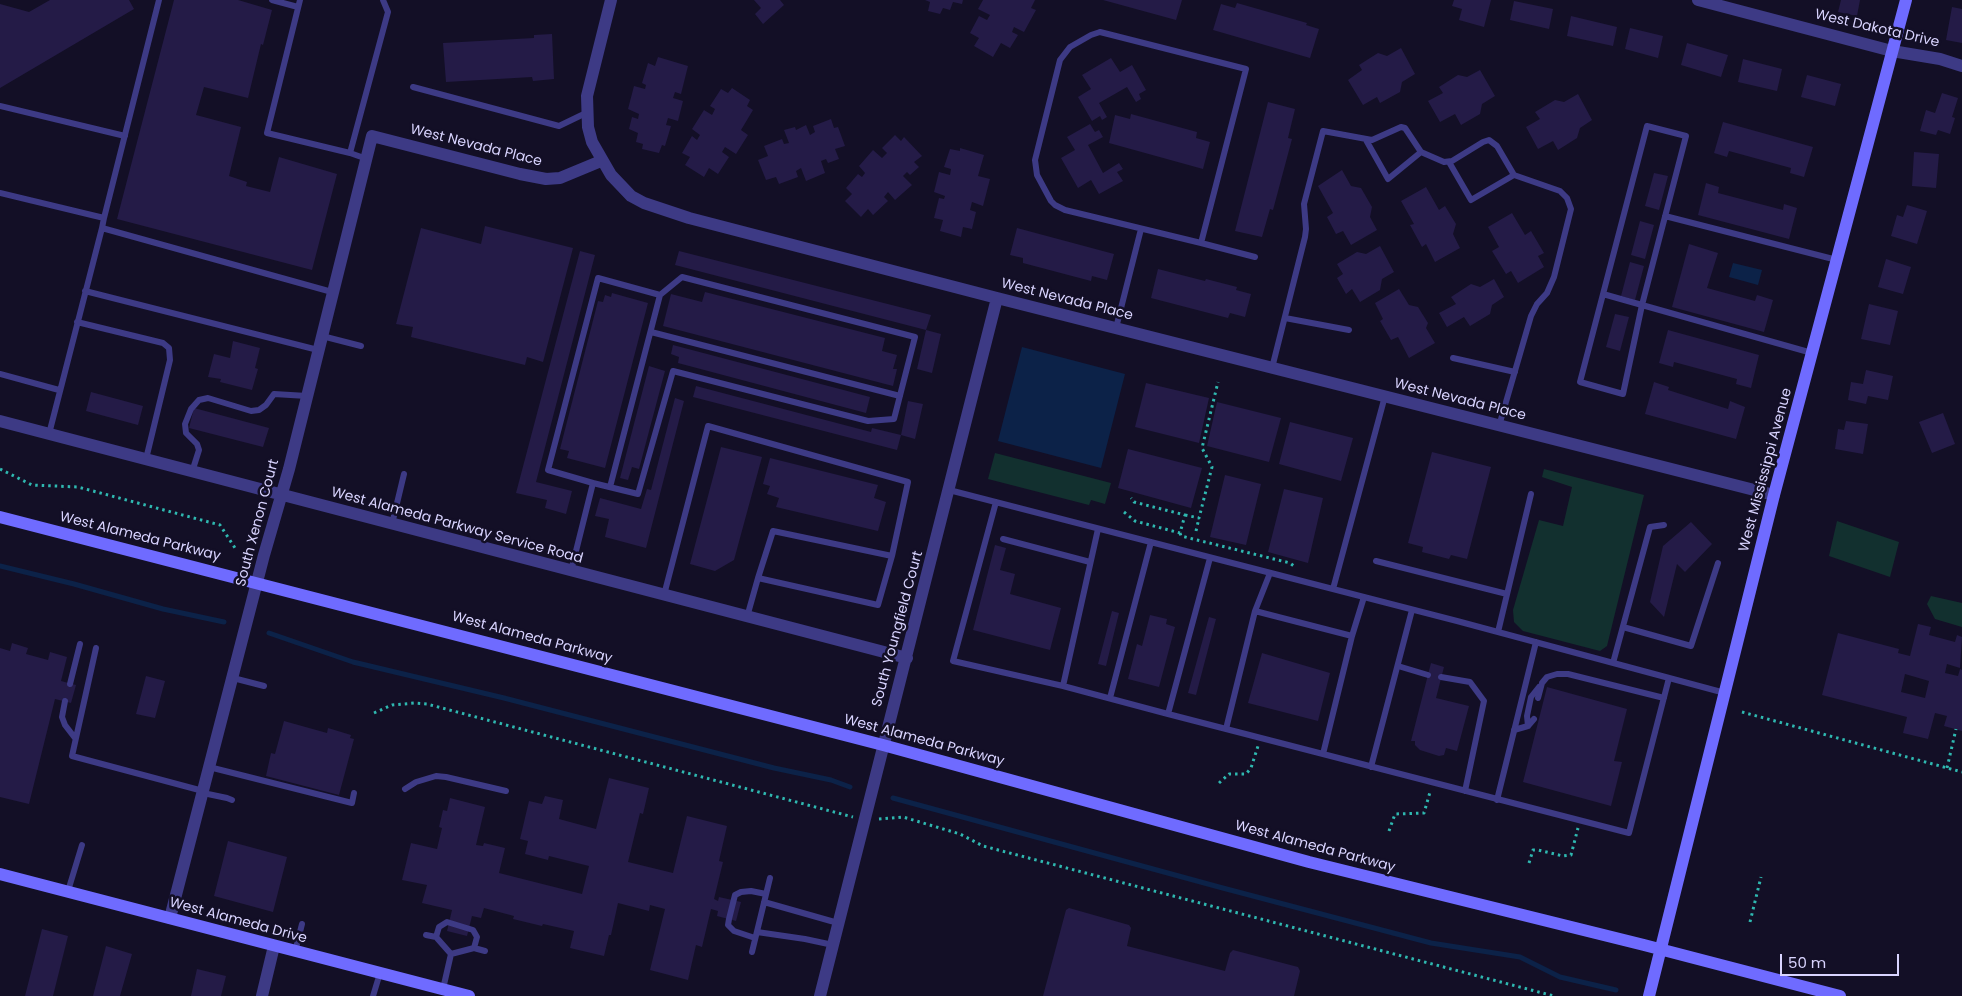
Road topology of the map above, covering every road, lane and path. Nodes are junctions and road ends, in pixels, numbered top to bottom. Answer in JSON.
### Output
{"nodes":[{"id":1,"x":160,"y":0,"type":"edge"},
{"id":2,"x":272,"y":0,"type":"edge"},
{"id":3,"x":383,"y":0,"type":"edge"},
{"id":4,"x":611,"y":0,"type":"edge"},
{"id":5,"x":1906,"y":0,"type":"edge"},
{"id":6,"x":1703,"y":1,"type":"edge"},
{"id":7,"x":299,"y":3,"type":"edge"},
{"id":8,"x":1892,"y":51,"type":"junction"},
{"id":9,"x":1962,"y":66,"type":"edge"},
{"id":10,"x":413,"y":87,"type":"dead end"},
{"id":11,"x":0,"y":106,"type":"edge"},
{"id":12,"x":586,"y":113,"type":"junction"},
{"id":13,"x":125,"y":136,"type":"junction"},
{"id":14,"x":372,"y":136,"type":"joint"},
{"id":15,"x":1366,"y":140,"type":"junction"},
{"id":16,"x":1421,"y":152,"type":"junction"},
{"id":17,"x":350,"y":153,"type":"junction"},
{"id":18,"x":367,"y":159,"type":"junction"},
{"id":19,"x":601,"y":161,"type":"junction"},
{"id":20,"x":1449,"y":162,"type":"junction"},
{"id":21,"x":1514,"y":176,"type":"junction"},
{"id":22,"x":0,"y":192,"type":"edge"},
{"id":23,"x":1665,"y":216,"type":"junction"},
{"id":24,"x":104,"y":218,"type":"junction"},
{"id":25,"x":102,"y":228,"type":"junction"},
{"id":26,"x":1141,"y":229,"type":"junction"},
{"id":27,"x":1201,"y":243,"type":"junction"},
{"id":28,"x":1255,"y":257,"type":"dead end"},
{"id":29,"x":1837,"y":260,"type":"junction"},
{"id":30,"x":85,"y":291,"type":"junction"},
{"id":31,"x":332,"y":292,"type":"junction"},
{"id":32,"x":1603,"y":294,"type":"junction"},
{"id":33,"x":660,"y":295,"type":"junction"},
{"id":34,"x":997,"y":298,"type":"junction"},
{"id":35,"x":1642,"y":305,"type":"junction"},
{"id":36,"x":1285,"y":318,"type":"junction"},
{"id":37,"x":77,"y":322,"type":"junction"},
{"id":38,"x":1116,"y":328,"type":"junction"},
{"id":39,"x":1349,"y":330,"type":"dead end"},
{"id":40,"x":651,"y":332,"type":"junction"},
{"id":41,"x":322,"y":336,"type":"junction"},
{"id":42,"x":361,"y":346,"type":"dead end"},
{"id":43,"x":318,"y":350,"type":"junction"},
{"id":44,"x":1812,"y":353,"type":"junction"},
{"id":45,"x":1453,"y":358,"type":"dead end"},
{"id":46,"x":1272,"y":368,"type":"junction"},
{"id":47,"x":1515,"y":372,"type":"junction"},
{"id":48,"x":0,"y":374,"type":"edge"},
{"id":49,"x":1218,"y":382,"type":"dead end"},
{"id":50,"x":59,"y":390,"type":"junction"},
{"id":51,"x":307,"y":396,"type":"junction"},
{"id":52,"x":900,"y":396,"type":"junction"},
{"id":53,"x":1385,"y":396,"type":"junction"},
{"id":54,"x":0,"y":421,"type":"edge"},
{"id":55,"x":1500,"y":426,"type":"junction"},
{"id":56,"x":49,"y":434,"type":"junction"},
{"id":57,"x":146,"y":459,"type":"junction"},
{"id":58,"x":0,"y":469,"type":"edge"},
{"id":59,"x":192,"y":472,"type":"junction"},
{"id":60,"x":404,"y":474,"type":"dead end"},
{"id":61,"x":593,"y":482,"type":"junction"},
{"id":62,"x":610,"y":487,"type":"junction"},
{"id":63,"x":949,"y":490,"type":"junction"},
{"id":64,"x":1531,"y":494,"type":"dead end"},
{"id":65,"x":1774,"y":495,"type":"junction"},
{"id":66,"x":282,"y":496,"type":"junction"},
{"id":67,"x":1131,"y":498,"type":"dead end"},
{"id":68,"x":996,"y":502,"type":"junction"},
{"id":69,"x":1124,"y":512,"type":"dead end"},
{"id":70,"x":1185,"y":515,"type":"junction"},
{"id":71,"x":0,"y":517,"type":"edge"},
{"id":72,"x":1199,"y":518,"type":"junction"},
{"id":73,"x":392,"y":524,"type":"junction"},
{"id":74,"x":1664,"y":525,"type":"dead end"},
{"id":75,"x":1098,"y":529,"type":"junction"},
{"id":76,"x":1196,"y":531,"type":"dead end"},
{"id":77,"x":1180,"y":533,"type":"junction"},
{"id":78,"x":1004,"y":539,"type":"dead end"},
{"id":79,"x":1150,"y":542,"type":"junction"},
{"id":80,"x":235,"y":548,"type":"dead end"},
{"id":81,"x":892,"y":556,"type":"junction"},
{"id":82,"x":1210,"y":558,"type":"junction"},
{"id":83,"x":1090,"y":562,"type":"junction"},
{"id":84,"x":1376,"y":562,"type":"dead end"},
{"id":85,"x":1718,"y":563,"type":"dead end"},
{"id":86,"x":571,"y":571,"type":"junction"},
{"id":87,"x":1300,"y":571,"type":"dead end"},
{"id":88,"x":1270,"y":573,"type":"junction"},
{"id":89,"x":758,"y":578,"type":"junction"},
{"id":90,"x":258,"y":583,"type":"junction"},
{"id":91,"x":1333,"y":589,"type":"junction"},
{"id":92,"x":1507,"y":594,"type":"junction"},
{"id":93,"x":664,"y":595,"type":"junction"},
{"id":94,"x":1364,"y":597,"type":"junction"},
{"id":95,"x":1412,"y":610,"type":"junction"},
{"id":96,"x":1255,"y":611,"type":"junction"},
{"id":97,"x":747,"y":617,"type":"junction"},
{"id":98,"x":1623,"y":628,"type":"junction"},
{"id":99,"x":1498,"y":632,"type":"junction"},
{"id":100,"x":1352,"y":636,"type":"junction"},
{"id":101,"x":1536,"y":642,"type":"junction"},
{"id":102,"x":80,"y":644,"type":"dead end"},
{"id":103,"x":96,"y":648,"type":"dead end"},
{"id":104,"x":907,"y":658,"type":"junction"},
{"id":105,"x":1613,"y":663,"type":"junction"},
{"id":106,"x":1398,"y":666,"type":"junction"},
{"id":107,"x":1428,"y":674,"type":"dead end"},
{"id":108,"x":1441,"y":677,"type":"dead end"},
{"id":109,"x":233,"y":678,"type":"junction"},
{"id":110,"x":1669,"y":678,"type":"junction"},
{"id":111,"x":70,"y":684,"type":"dead end"},
{"id":112,"x":1542,"y":684,"type":"junction"},
{"id":113,"x":264,"y":686,"type":"dead end"},
{"id":114,"x":1062,"y":686,"type":"junction"},
{"id":115,"x":1725,"y":693,"type":"junction"},
{"id":116,"x":1110,"y":698,"type":"junction"},
{"id":117,"x":1538,"y":698,"type":"dead end"},
{"id":118,"x":1664,"y":698,"type":"junction"},
{"id":119,"x":65,"y":702,"type":"dead end"},
{"id":120,"x":1742,"y":712,"type":"dead end"},
{"id":121,"x":374,"y":713,"type":"dead end"},
{"id":122,"x":1168,"y":714,"type":"junction"},
{"id":123,"x":1534,"y":719,"type":"dead end"},
{"id":124,"x":1528,"y":726,"type":"junction"},
{"id":125,"x":1226,"y":729,"type":"junction"},
{"id":126,"x":1956,"y":729,"type":"dead end"},
{"id":127,"x":1514,"y":730,"type":"junction"},
{"id":128,"x":75,"y":738,"type":"junction"},
{"id":129,"x":1261,"y":738,"type":"junction"},
{"id":130,"x":882,"y":745,"type":"junction"},
{"id":131,"x":1323,"y":754,"type":"junction"},
{"id":132,"x":209,"y":767,"type":"junction"},
{"id":133,"x":1371,"y":767,"type":"junction"},
{"id":134,"x":1947,"y":768,"type":"junction"},
{"id":135,"x":1962,"y":772,"type":"edge"},
{"id":136,"x":1219,"y":783,"type":"dead end"},
{"id":137,"x":1432,"y":783,"type":"junction"},
{"id":138,"x":405,"y":789,"type":"dead end"},
{"id":139,"x":506,"y":791,"type":"dead end"},
{"id":140,"x":1465,"y":791,"type":"junction"},
{"id":141,"x":203,"y":792,"type":"junction"},
{"id":142,"x":354,"y":793,"type":"dead end"},
{"id":143,"x":232,"y":800,"type":"dead end"},
{"id":144,"x":1497,"y":800,"type":"junction"},
{"id":145,"x":864,"y":819,"type":"junction"},
{"id":146,"x":1580,"y":821,"type":"junction"},
{"id":147,"x":1389,"y":832,"type":"dead end"},
{"id":148,"x":82,"y":845,"type":"dead end"},
{"id":149,"x":1529,"y":863,"type":"dead end"},
{"id":150,"x":0,"y":874,"type":"edge"},
{"id":151,"x":1761,"y":877,"type":"dead end"},
{"id":152,"x":770,"y":878,"type":"dead end"},
{"id":153,"x":68,"y":891,"type":"junction"},
{"id":154,"x":766,"y":894,"type":"junction"},
{"id":155,"x":764,"y":902,"type":"junction"},
{"id":156,"x":170,"y":918,"type":"junction"},
{"id":157,"x":1750,"y":922,"type":"dead end"},
{"id":158,"x":838,"y":923,"type":"junction"},
{"id":159,"x":302,"y":924,"type":"dead end"},
{"id":160,"x":426,"y":935,"type":"dead end"},
{"id":161,"x":756,"y":935,"type":"junction"},
{"id":162,"x":436,"y":937,"type":"junction"},
{"id":163,"x":832,"y":945,"type":"junction"},
{"id":164,"x":274,"y":946,"type":"junction"},
{"id":165,"x":474,"y":948,"type":"junction"},
{"id":166,"x":1660,"y":949,"type":"junction"},
{"id":167,"x":485,"y":951,"type":"dead end"},
{"id":168,"x":295,"y":952,"type":"junction"},
{"id":169,"x":752,"y":952,"type":"dead end"},
{"id":170,"x":452,"y":954,"type":"junction"},
{"id":171,"x":380,"y":973,"type":"junction"},
{"id":172,"x":442,"y":989,"type":"junction"},
{"id":173,"x":262,"y":996,"type":"edge"},
{"id":174,"x":373,"y":996,"type":"edge"},
{"id":175,"x":469,"y":996,"type":"edge"},
{"id":176,"x":820,"y":996,"type":"edge"},
{"id":177,"x":1554,"y":996,"type":"edge"},
{"id":178,"x":1649,"y":996,"type":"edge"},
{"id":179,"x":1840,"y":996,"type":"edge"}],
"edges":[{"from":1,"to":13,"type":"lane"},
{"from":2,"to":7,"type":"lane"},
{"from":3,"to":17,"type":"lane"},
{"from":4,"to":12,"type":"street"},
{"from":5,"to":8,"type":"main road","name":"West Mississippi Avenue"},
{"from":6,"to":8,"type":"street","name":"West Dakota Drive"},
{"from":7,"to":17,"type":"lane"},
{"from":8,"to":9,"type":"street","name":"West Dakota Drive"},
{"from":8,"to":29,"type":"main road","name":"West Mississippi Avenue"},
{"from":10,"to":12,"type":"lane"},
{"from":11,"to":13,"type":"lane"},
{"from":12,"to":19,"type":"street"},
{"from":13,"to":24,"type":"lane"},
{"from":14,"to":18,"type":"street","name":"South Xenon Court"},
{"from":14,"to":19,"type":"street","name":"West Nevada Place"},
{"from":15,"to":16,"type":"lane"},
{"from":15,"to":16,"type":"lane"},
{"from":15,"to":36,"type":"lane"},
{"from":16,"to":20,"type":"lane"},
{"from":17,"to":18,"type":"lane"},
{"from":18,"to":31,"type":"street","name":"South Xenon Court"},
{"from":19,"to":34,"type":"street","name":"West Nevada Place"},
{"from":20,"to":21,"type":"lane"},
{"from":20,"to":21,"type":"lane"},
{"from":21,"to":47,"type":"lane"},
{"from":22,"to":24,"type":"lane"},
{"from":23,"to":29,"type":"lane"},
{"from":23,"to":32,"type":"lane"},
{"from":23,"to":35,"type":"lane"},
{"from":24,"to":25,"type":"lane"},
{"from":25,"to":30,"type":"lane"},
{"from":25,"to":31,"type":"lane"},
{"from":26,"to":27,"type":"lane"},
{"from":26,"to":27,"type":"lane"},
{"from":26,"to":38,"type":"lane"},
{"from":27,"to":28,"type":"lane"},
{"from":29,"to":44,"type":"main road","name":"West Mississippi Avenue"},
{"from":30,"to":37,"type":"lane"},
{"from":30,"to":43,"type":"lane"},
{"from":31,"to":41,"type":"street","name":"South Xenon Court"},
{"from":32,"to":35,"type":"lane"},
{"from":32,"to":35,"type":"lane"},
{"from":33,"to":40,"type":"lane"},
{"from":33,"to":52,"type":"lane"},
{"from":33,"to":61,"type":"lane"},
{"from":34,"to":38,"type":"street","name":"West Nevada Place"},
{"from":34,"to":63,"type":"street","name":"South Youngfield Court"},
{"from":35,"to":44,"type":"lane"},
{"from":36,"to":39,"type":"lane"},
{"from":36,"to":46,"type":"lane"},
{"from":37,"to":50,"type":"lane"},
{"from":37,"to":57,"type":"lane"},
{"from":38,"to":46,"type":"street","name":"West Nevada Place"},
{"from":40,"to":52,"type":"lane"},
{"from":40,"to":62,"type":"lane"},
{"from":41,"to":42,"type":"lane"},
{"from":41,"to":43,"type":"street","name":"South Xenon Court"},
{"from":43,"to":51,"type":"street","name":"South Xenon Court"},
{"from":44,"to":65,"type":"main road","name":"West Mississippi Avenue"},
{"from":45,"to":47,"type":"lane"},
{"from":46,"to":53,"type":"street","name":"West Nevada Place"},
{"from":47,"to":55,"type":"lane"},
{"from":48,"to":50,"type":"lane"},
{"from":49,"to":72,"type":"path"},
{"from":50,"to":56,"type":"lane"},
{"from":51,"to":59,"type":"lane"},
{"from":51,"to":66,"type":"street","name":"South Xenon Court"},
{"from":52,"to":62,"type":"lane"},
{"from":53,"to":55,"type":"street","name":"West Nevada Place"},
{"from":53,"to":91,"type":"lane"},
{"from":54,"to":56,"type":"street","name":"West Alameda Parkway Service Road"},
{"from":55,"to":65,"type":"street","name":"West Nevada Place"},
{"from":56,"to":57,"type":"street","name":"West Alameda Parkway Service Road"},
{"from":57,"to":59,"type":"street","name":"West Alameda Parkway Service Road"},
{"from":58,"to":80,"type":"path"},
{"from":59,"to":66,"type":"street","name":"West Alameda Parkway Service Road"},
{"from":60,"to":73,"type":"lane"},
{"from":61,"to":62,"type":"lane"},
{"from":61,"to":86,"type":"lane"},
{"from":63,"to":68,"type":"lane"},
{"from":63,"to":104,"type":"street","name":"South Youngfield Court"},
{"from":64,"to":92,"type":"lane"},
{"from":65,"to":115,"type":"main road","name":"West Mississippi Avenue"},
{"from":66,"to":73,"type":"street","name":"West Alameda Parkway Service Road"},
{"from":66,"to":90,"type":"street","name":"South Xenon Court"},
{"from":67,"to":70,"type":"path"},
{"from":68,"to":75,"type":"lane"},
{"from":68,"to":114,"type":"lane"},
{"from":69,"to":77,"type":"path"},
{"from":70,"to":72,"type":"path"},
{"from":70,"to":77,"type":"path"},
{"from":71,"to":90,"type":"main road","name":"West Alameda Parkway"},
{"from":72,"to":76,"type":"path"},
{"from":73,"to":86,"type":"street","name":"West Alameda Parkway Service Road"},
{"from":74,"to":98,"type":"lane"},
{"from":75,"to":79,"type":"lane"},
{"from":75,"to":83,"type":"lane"},
{"from":77,"to":87,"type":"path"},
{"from":78,"to":83,"type":"lane"},
{"from":79,"to":82,"type":"lane"},
{"from":79,"to":116,"type":"lane"},
{"from":81,"to":89,"type":"lane"},
{"from":81,"to":89,"type":"lane"},
{"from":81,"to":93,"type":"lane"},
{"from":82,"to":88,"type":"lane"},
{"from":82,"to":122,"type":"lane"},
{"from":83,"to":114,"type":"lane"},
{"from":84,"to":92,"type":"lane"},
{"from":85,"to":98,"type":"lane"},
{"from":86,"to":93,"type":"street","name":"West Alameda Parkway Service Road"},
{"from":88,"to":91,"type":"lane"},
{"from":88,"to":96,"type":"lane"},
{"from":89,"to":97,"type":"lane"},
{"from":90,"to":109,"type":"street","name":"South Xenon Court"},
{"from":90,"to":130,"type":"main road","name":"West Alameda Parkway"},
{"from":91,"to":94,"type":"lane"},
{"from":92,"to":99,"type":"lane"},
{"from":93,"to":97,"type":"street","name":"West Alameda Parkway Service Road"},
{"from":94,"to":95,"type":"lane"},
{"from":94,"to":100,"type":"lane"},
{"from":95,"to":99,"type":"lane"},
{"from":95,"to":106,"type":"lane"},
{"from":96,"to":100,"type":"lane"},
{"from":96,"to":125,"type":"lane"},
{"from":97,"to":104,"type":"street","name":"West Alameda Parkway Service Road"},
{"from":98,"to":105,"type":"lane"},
{"from":99,"to":101,"type":"lane"},
{"from":100,"to":131,"type":"lane"},
{"from":101,"to":105,"type":"lane"},
{"from":101,"to":127,"type":"lane"},
{"from":102,"to":111,"type":"lane"},
{"from":103,"to":128,"type":"lane"},
{"from":104,"to":130,"type":"street","name":"South Youngfield Court"},
{"from":105,"to":110,"type":"lane"},
{"from":106,"to":107,"type":"lane"},
{"from":106,"to":133,"type":"lane"},
{"from":108,"to":140,"type":"lane"},
{"from":109,"to":113,"type":"lane"},
{"from":109,"to":132,"type":"street","name":"South Xenon Court"},
{"from":110,"to":115,"type":"lane"},
{"from":110,"to":118,"type":"lane"},
{"from":112,"to":117,"type":"lane"},
{"from":112,"to":118,"type":"lane"},
{"from":112,"to":124,"type":"lane"},
{"from":114,"to":116,"type":"lane"},
{"from":115,"to":166,"type":"main road","name":"West Mississippi Avenue"},
{"from":116,"to":122,"type":"lane"},
{"from":118,"to":146,"type":"lane"},
{"from":119,"to":128,"type":"lane"},
{"from":120,"to":134,"type":"path"},
{"from":121,"to":145,"type":"path"},
{"from":122,"to":125,"type":"lane"},
{"from":123,"to":124,"type":"lane"},
{"from":124,"to":127,"type":"lane"},
{"from":125,"to":129,"type":"lane"},
{"from":126,"to":134,"type":"path"},
{"from":127,"to":144,"type":"lane"},
{"from":128,"to":141,"type":"lane"},
{"from":129,"to":131,"type":"lane"},
{"from":129,"to":136,"type":"path"},
{"from":130,"to":145,"type":"street","name":"South Youngfield Court"},
{"from":130,"to":166,"type":"main road","name":"West Alameda Parkway"},
{"from":131,"to":133,"type":"lane"},
{"from":132,"to":141,"type":"street","name":"South Xenon Court"},
{"from":132,"to":142,"type":"lane"},
{"from":133,"to":137,"type":"lane"},
{"from":134,"to":135,"type":"path"},
{"from":137,"to":140,"type":"lane"},
{"from":137,"to":147,"type":"path"},
{"from":138,"to":139,"type":"lane"},
{"from":140,"to":144,"type":"lane"},
{"from":141,"to":143,"type":"lane"},
{"from":141,"to":156,"type":"street","name":"South Xenon Court"},
{"from":144,"to":146,"type":"lane"},
{"from":145,"to":158,"type":"street","name":"South Youngfield Court"},
{"from":145,"to":177,"type":"path"},
{"from":146,"to":149,"type":"path"},
{"from":148,"to":153,"type":"lane"},
{"from":150,"to":153,"type":"main road","name":"West Alameda Drive"},
{"from":151,"to":157,"type":"path"},
{"from":152,"to":154,"type":"lane"},
{"from":153,"to":156,"type":"main road","name":"West Alameda Drive"},
{"from":154,"to":155,"type":"lane"},
{"from":154,"to":161,"type":"lane"},
{"from":155,"to":158,"type":"lane"},
{"from":155,"to":161,"type":"lane"},
{"from":156,"to":164,"type":"main road","name":"West Alameda Drive"},
{"from":158,"to":163,"type":"street","name":"South Youngfield Court"},
{"from":159,"to":168,"type":"lane"},
{"from":160,"to":162,"type":"lane"},
{"from":161,"to":163,"type":"lane"},
{"from":161,"to":169,"type":"lane"},
{"from":162,"to":165,"type":"lane"},
{"from":162,"to":170,"type":"lane"},
{"from":163,"to":176,"type":"street","name":"South Youngfield Court"},
{"from":164,"to":168,"type":"main road","name":"West Alameda Drive"},
{"from":164,"to":173,"type":"street"},
{"from":165,"to":167,"type":"lane"},
{"from":165,"to":170,"type":"lane"},
{"from":166,"to":178,"type":"main road","name":"West Mississippi Avenue"},
{"from":166,"to":179,"type":"main road","name":"West Alameda Parkway"},
{"from":168,"to":171,"type":"main road","name":"West Alameda Drive"},
{"from":170,"to":172,"type":"lane"},
{"from":171,"to":172,"type":"main road","name":"West Alameda Drive"},
{"from":171,"to":174,"type":"lane"},
{"from":172,"to":175,"type":"main road","name":"West Alameda Drive"}]}
